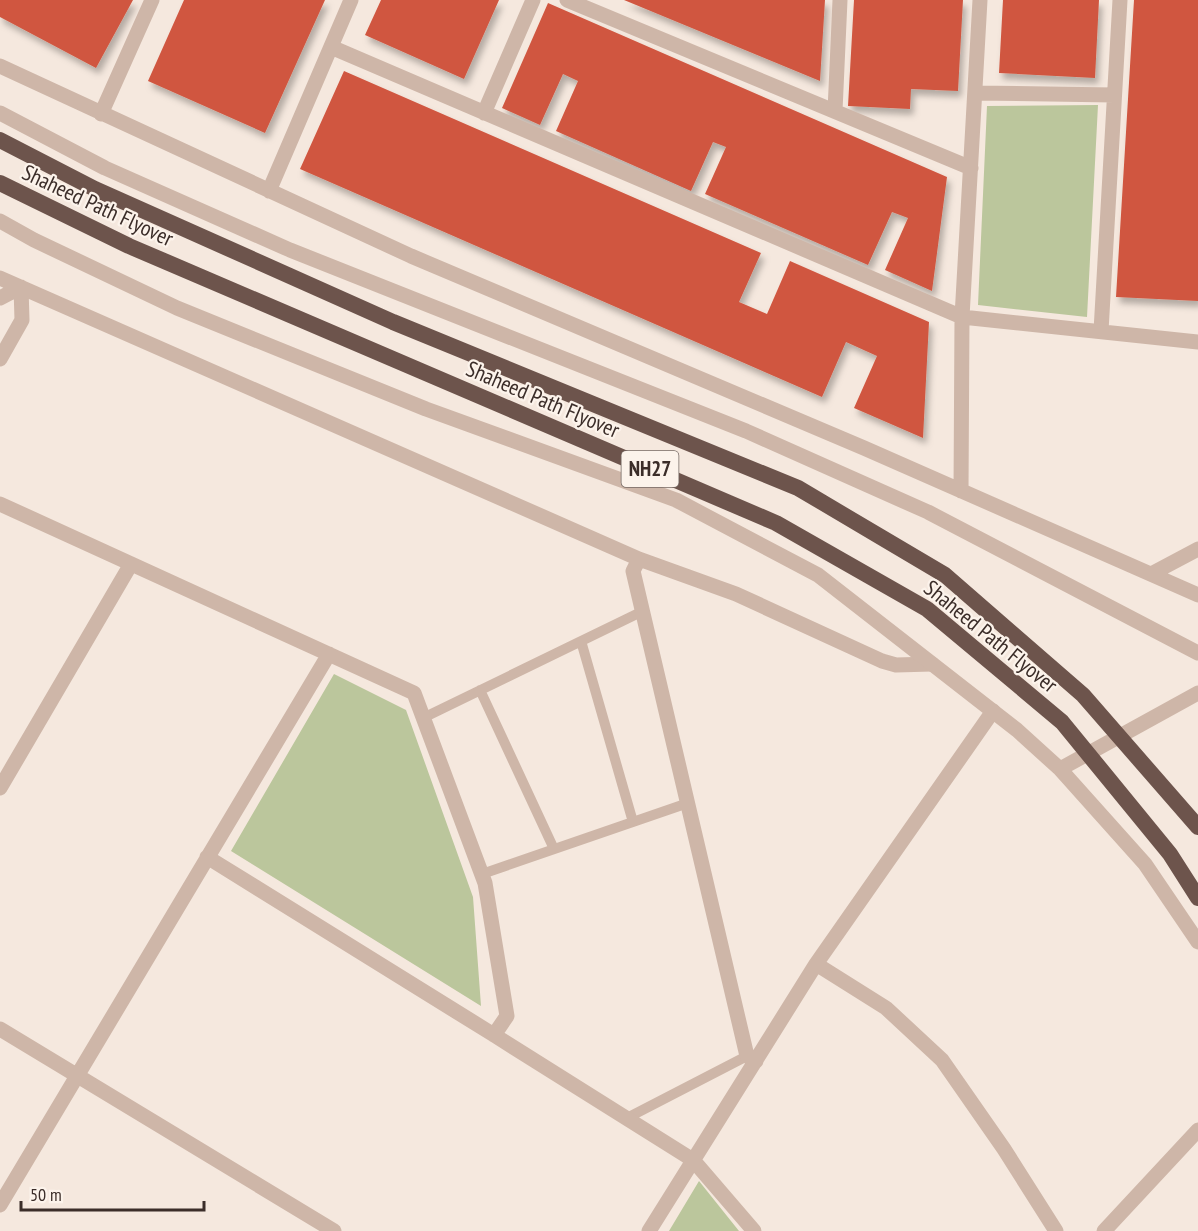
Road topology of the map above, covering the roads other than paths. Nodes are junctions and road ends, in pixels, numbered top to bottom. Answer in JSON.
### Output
{"nodes":[{"id":1,"x":152,"y":0,"type":"edge"},
{"id":2,"x":351,"y":0,"type":"edge"},
{"id":3,"x":533,"y":0,"type":"edge"},
{"id":4,"x":567,"y":0,"type":"edge"},
{"id":5,"x":840,"y":0,"type":"edge"},
{"id":6,"x":980,"y":0,"type":"edge"},
{"id":7,"x":1119,"y":0,"type":"edge"},
{"id":8,"x":331,"y":48,"type":"junction"},
{"id":9,"x":0,"y":66,"type":"edge"},
{"id":10,"x":975,"y":93,"type":"junction"},
{"id":11,"x":1114,"y":95,"type":"junction"},
{"id":12,"x":835,"y":111,"type":"junction"},
{"id":13,"x":0,"y":113,"type":"edge"},
{"id":14,"x":484,"y":113,"type":"junction"},
{"id":15,"x":101,"y":114,"type":"junction"},
{"id":16,"x":0,"y":140,"type":"edge"},
{"id":17,"x":971,"y":168,"type":"junction"},
{"id":18,"x":0,"y":183,"type":"edge"},
{"id":19,"x":270,"y":191,"type":"junction"},
{"id":20,"x":0,"y":221,"type":"edge"},
{"id":21,"x":0,"y":278,"type":"edge"},
{"id":22,"x":21,"y":287,"type":"junction"},
{"id":23,"x":0,"y":298,"type":"edge"},
{"id":24,"x":962,"y":317,"type":"junction"},
{"id":25,"x":1101,"y":331,"type":"junction"},
{"id":26,"x":1198,"y":342,"type":"edge"},
{"id":27,"x":0,"y":359,"type":"edge"},
{"id":28,"x":961,"y":491,"type":"junction"},
{"id":29,"x":0,"y":504,"type":"edge"},
{"id":30,"x":1198,"y":549,"type":"edge"},
{"id":31,"x":639,"y":559,"type":"junction"},
{"id":32,"x":131,"y":564,"type":"junction"},
{"id":33,"x":1151,"y":574,"type":"junction"},
{"id":34,"x":1198,"y":595,"type":"edge"},
{"id":35,"x":643,"y":611,"type":"junction"},
{"id":36,"x":581,"y":641,"type":"junction"},
{"id":37,"x":1198,"y":653,"type":"edge"},
{"id":38,"x":329,"y":654,"type":"junction"},
{"id":39,"x":932,"y":664,"type":"junction"},
{"id":40,"x":480,"y":690,"type":"junction"},
{"id":41,"x":1198,"y":693,"type":"edge"},
{"id":42,"x":993,"y":711,"type":"junction"},
{"id":43,"x":423,"y":718,"type":"junction"},
{"id":44,"x":1060,"y":769,"type":"junction"},
{"id":45,"x":0,"y":788,"type":"edge"},
{"id":46,"x":688,"y":803,"type":"junction"},
{"id":47,"x":633,"y":822,"type":"junction"},
{"id":48,"x":1198,"y":827,"type":"edge"},
{"id":49,"x":554,"y":849,"type":"junction"},
{"id":50,"x":207,"y":857,"type":"junction"},
{"id":51,"x":482,"y":874,"type":"junction"},
{"id":52,"x":1198,"y":898,"type":"edge"},
{"id":53,"x":1198,"y":942,"type":"edge"},
{"id":54,"x":816,"y":964,"type":"junction"},
{"id":55,"x":0,"y":1029,"type":"edge"},
{"id":56,"x":494,"y":1035,"type":"junction"},
{"id":57,"x":751,"y":1058,"type":"junction"},
{"id":58,"x":76,"y":1075,"type":"junction"},
{"id":59,"x":627,"y":1118,"type":"junction"},
{"id":60,"x":1198,"y":1130,"type":"edge"},
{"id":61,"x":693,"y":1160,"type":"junction"},
{"id":62,"x":0,"y":1205,"type":"edge"},
{"id":63,"x":334,"y":1231,"type":"edge"},
{"id":64,"x":649,"y":1231,"type":"edge"},
{"id":65,"x":754,"y":1231,"type":"edge"},
{"id":66,"x":1056,"y":1231,"type":"edge"},
{"id":67,"x":1104,"y":1231,"type":"edge"}],
"edges":[{"from":1,"to":15,"type":"street"},
{"from":2,"to":8,"type":"street"},
{"from":3,"to":14,"type":"street"},
{"from":4,"to":12,"type":"street"},
{"from":5,"to":12,"type":"street"},
{"from":6,"to":10,"type":"street"},
{"from":7,"to":11,"type":"street"},
{"from":8,"to":14,"type":"street"},
{"from":8,"to":19,"type":"street"},
{"from":9,"to":15,"type":"street"},
{"from":10,"to":11,"type":"street"},
{"from":10,"to":17,"type":"street"},
{"from":11,"to":25,"type":"street"},
{"from":12,"to":17,"type":"street"},
{"from":13,"to":37,"type":"street","name":"Shaheed Path Flyover"},
{"from":14,"to":24,"type":"street"},
{"from":15,"to":19,"type":"street"},
{"from":16,"to":48,"type":"highway","name":"Shaheed Path Flyover","number":"NH27","bridge":true},
{"from":17,"to":24,"type":"street"},
{"from":18,"to":52,"type":"highway","name":"Shaheed Path Flyover","number":"NH27","bridge":true},
{"from":19,"to":28,"type":"street"},
{"from":20,"to":39,"type":"street","name":"Shaheed Path Flyover"},
{"from":21,"to":22,"type":"street"},
{"from":22,"to":23,"type":"street"},
{"from":22,"to":27,"type":"street"},
{"from":22,"to":31,"type":"street"},
{"from":24,"to":25,"type":"street"},
{"from":24,"to":28,"type":"street"},
{"from":25,"to":26,"type":"street"},
{"from":28,"to":33,"type":"street"},
{"from":29,"to":32,"type":"street"},
{"from":30,"to":33,"type":"street"},
{"from":31,"to":35,"type":"street"},
{"from":31,"to":39,"type":"street"},
{"from":32,"to":38,"type":"street"},
{"from":32,"to":45,"type":"street"},
{"from":33,"to":34,"type":"street"},
{"from":35,"to":36,"type":"lane"},
{"from":35,"to":46,"type":"street"},
{"from":36,"to":40,"type":"lane"},
{"from":36,"to":47,"type":"lane"},
{"from":38,"to":43,"type":"street"},
{"from":38,"to":50,"type":"street"},
{"from":39,"to":42,"type":"street","name":"Shaheed Path Flyover"},
{"from":40,"to":43,"type":"lane"},
{"from":40,"to":49,"type":"lane"},
{"from":41,"to":44,"type":"street"},
{"from":42,"to":44,"type":"street","name":"Shaheed Path Flyover"},
{"from":42,"to":54,"type":"street"},
{"from":43,"to":51,"type":"street"},
{"from":44,"to":53,"type":"street","name":"Shaheed Path Flyover"},
{"from":46,"to":47,"type":"lane"},
{"from":46,"to":57,"type":"street"},
{"from":47,"to":49,"type":"lane"},
{"from":49,"to":51,"type":"lane"},
{"from":50,"to":56,"type":"street"},
{"from":50,"to":58,"type":"street"},
{"from":51,"to":56,"type":"street"},
{"from":54,"to":57,"type":"street"},
{"from":54,"to":66,"type":"street"},
{"from":55,"to":58,"type":"street"},
{"from":56,"to":59,"type":"street"},
{"from":57,"to":59,"type":"lane"},
{"from":57,"to":61,"type":"street"},
{"from":58,"to":62,"type":"street"},
{"from":58,"to":63,"type":"street"},
{"from":59,"to":61,"type":"street"},
{"from":60,"to":67,"type":"street"},
{"from":61,"to":64,"type":"street"},
{"from":61,"to":65,"type":"street"}]}
